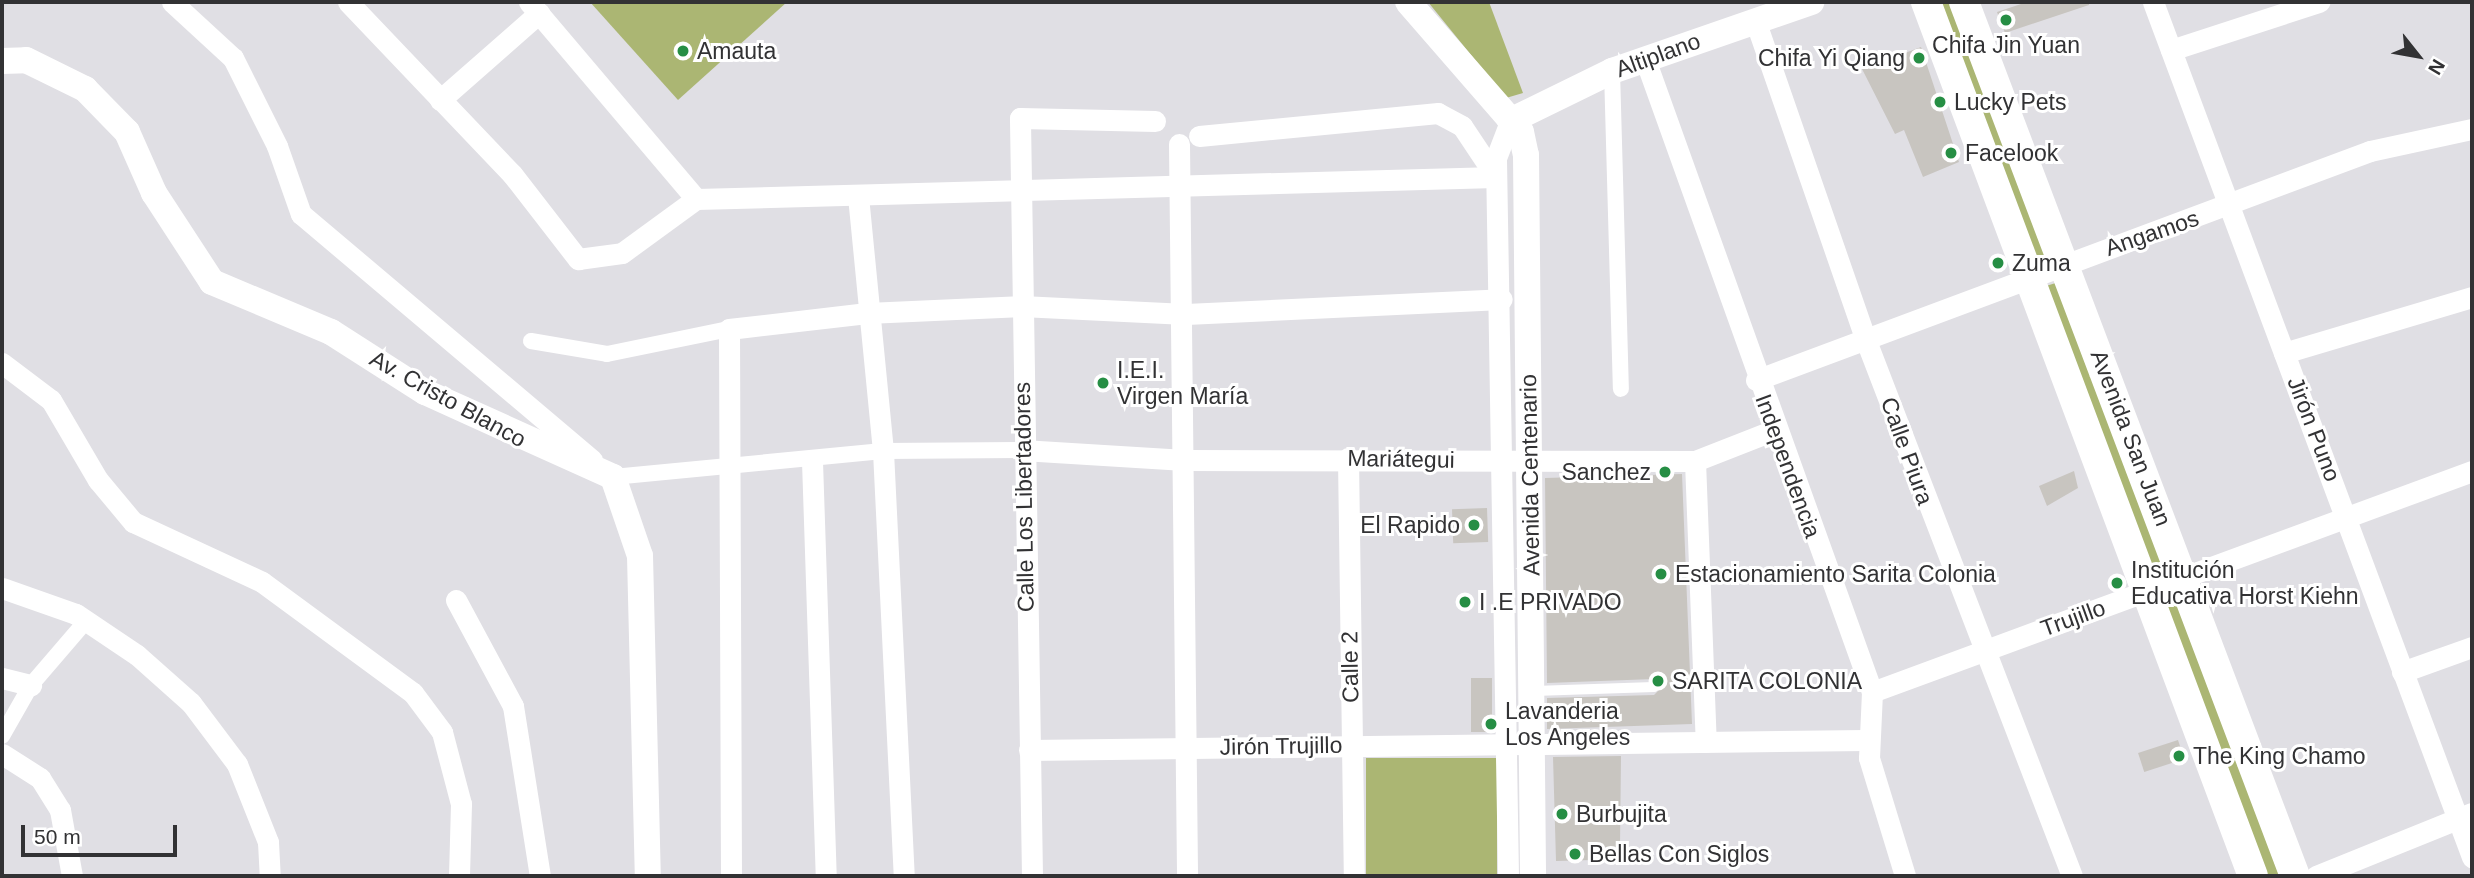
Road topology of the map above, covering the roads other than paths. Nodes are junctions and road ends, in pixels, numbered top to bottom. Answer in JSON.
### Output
{"nodes":[{"id":1,"x":172,"y":2,"type":"edge"},
{"id":2,"x":348,"y":2,"type":"edge"},
{"id":3,"x":1408,"y":2,"type":"edge"},
{"id":4,"x":1811,"y":2,"type":"edge"},
{"id":5,"x":1926,"y":2,"type":"edge"},
{"id":6,"x":1964,"y":2,"type":"edge"},
{"id":7,"x":2153,"y":2,"type":"edge"},
{"id":8,"x":2319,"y":2,"type":"edge"},
{"id":9,"x":534,"y":7,"type":"edge"},
{"id":10,"x":1755,"y":20,"type":"junction"},
{"id":11,"x":2171,"y":50,"type":"junction"},
{"id":12,"x":1645,"y":59,"type":"junction"},
{"id":13,"x":2,"y":61,"type":"edge"},
{"id":14,"x":1612,"y":71,"type":"junction"},
{"id":15,"x":440,"y":100,"type":"junction"},
{"id":16,"x":1154,"y":121,"type":"dead end"},
{"id":17,"x":1510,"y":121,"type":"junction"},
{"id":18,"x":2472,"y":129,"type":"edge"},
{"id":19,"x":1496,"y":177,"type":"junction"},
{"id":20,"x":1179,"y":189,"type":"junction"},
{"id":21,"x":1021,"y":193,"type":"junction"},
{"id":22,"x":858,"y":196,"type":"junction"},
{"id":23,"x":696,"y":199,"type":"junction"},
{"id":24,"x":2226,"y":208,"type":"junction"},
{"id":25,"x":2065,"y":264,"type":"junction"},
{"id":26,"x":2029,"y":276,"type":"junction"},
{"id":27,"x":2472,"y":297,"type":"edge"},
{"id":28,"x":1502,"y":299,"type":"junction"},
{"id":29,"x":1021,"y":306,"type":"junction"},
{"id":30,"x":867,"y":313,"type":"junction"},
{"id":31,"x":1181,"y":314,"type":"junction"},
{"id":32,"x":729,"y":329,"type":"junction"},
{"id":33,"x":1865,"y":338,"type":"junction"},
{"id":34,"x":531,"y":341,"type":"dead end"},
{"id":35,"x":2284,"y":353,"type":"junction"},
{"id":36,"x":3,"y":367,"type":"edge"},
{"id":37,"x":1756,"y":380,"type":"junction"},
{"id":38,"x":1620,"y":389,"type":"dead end"},
{"id":39,"x":1774,"y":430,"type":"junction"},
{"id":40,"x":1022,"y":450,"type":"junction"},
{"id":41,"x":883,"y":451,"type":"junction"},
{"id":42,"x":1348,"y":458,"type":"junction"},
{"id":43,"x":1183,"y":460,"type":"junction"},
{"id":44,"x":812,"y":461,"type":"junction"},
{"id":45,"x":1517,"y":461,"type":"junction"},
{"id":46,"x":1695,"y":461,"type":"junction"},
{"id":47,"x":733,"y":465,"type":"junction"},
{"id":48,"x":2472,"y":471,"type":"edge"},
{"id":49,"x":613,"y":477,"type":"junction"},
{"id":50,"x":2347,"y":517,"type":"junction"},
{"id":51,"x":2,"y":577,"type":"edge"},
{"id":52,"x":2183,"y":578,"type":"junction"},
{"id":53,"x":11,"y":591,"type":"edge"},
{"id":54,"x":2147,"y":591,"type":"junction"},
{"id":55,"x":456,"y":600,"type":"dead end"},
{"id":56,"x":86,"y":621,"type":"junction"},
{"id":57,"x":2472,"y":647,"type":"edge"},
{"id":58,"x":1981,"y":651,"type":"junction"},
{"id":59,"x":2402,"y":672,"type":"junction"},
{"id":60,"x":2,"y":678,"type":"edge"},
{"id":61,"x":31,"y":685,"type":"junction"},
{"id":62,"x":1654,"y":687,"type":"dead end"},
{"id":63,"x":1534,"y":691,"type":"junction"},
{"id":64,"x":1872,"y":692,"type":"junction"},
{"id":65,"x":2,"y":736,"type":"edge"},
{"id":66,"x":1866,"y":740,"type":"junction"},
{"id":67,"x":1522,"y":742,"type":"junction"},
{"id":68,"x":1706,"y":742,"type":"junction"},
{"id":69,"x":1351,"y":745,"type":"junction"},
{"id":70,"x":1188,"y":747,"type":"junction"},
{"id":71,"x":1029,"y":750,"type":"junction"},
{"id":72,"x":2,"y":754,"type":"edge"},
{"id":73,"x":2465,"y":815,"type":"edge"},
{"id":74,"x":2472,"y":857,"type":"edge"},
{"id":75,"x":72,"y":876,"type":"edge"},
{"id":76,"x":270,"y":876,"type":"edge"},
{"id":77,"x":458,"y":876,"type":"edge"},
{"id":78,"x":540,"y":876,"type":"edge"},
{"id":79,"x":648,"y":876,"type":"edge"},
{"id":80,"x":732,"y":876,"type":"edge"},
{"id":81,"x":826,"y":876,"type":"edge"},
{"id":82,"x":904,"y":876,"type":"edge"},
{"id":83,"x":1032,"y":876,"type":"edge"},
{"id":84,"x":1187,"y":876,"type":"edge"},
{"id":85,"x":1354,"y":876,"type":"edge"},
{"id":86,"x":1508,"y":876,"type":"edge"},
{"id":87,"x":1533,"y":876,"type":"edge"},
{"id":88,"x":1905,"y":876,"type":"edge"},
{"id":89,"x":2071,"y":876,"type":"edge"},
{"id":90,"x":2253,"y":876,"type":"edge"},
{"id":91,"x":2295,"y":876,"type":"edge"},
{"id":92,"x":2316,"y":876,"type":"edge"}],
"edges":[{"from":1,"to":49,"type":"street"},
{"from":2,"to":15,"type":"street"},
{"from":3,"to":17,"type":"street","name":"Avenida Centenario"},
{"from":4,"to":10,"type":"street","name":"Altiplano"},
{"from":5,"to":26,"type":"main road","name":"Avenida San Juan"},
{"from":6,"to":25,"type":"main road","name":"Avenida San Juan"},
{"from":7,"to":11,"type":"street","name":"Jirón Puno"},
{"from":8,"to":11,"type":"street"},
{"from":9,"to":15,"type":"street"},
{"from":9,"to":23,"type":"street"},
{"from":10,"to":12,"type":"street","name":"Altiplano"},
{"from":10,"to":33,"type":"street","name":"Calle Piura"},
{"from":11,"to":24,"type":"street","name":"Jirón Puno"},
{"from":12,"to":14,"type":"street","name":"Altiplano"},
{"from":12,"to":37,"type":"street","name":"Independencia"},
{"from":13,"to":49,"type":"street","name":"Av. Cristo Blanco"},
{"from":14,"to":17,"type":"street","name":"Altiplano"},
{"from":14,"to":38,"type":"street"},
{"from":15,"to":23,"type":"street"},
{"from":16,"to":21,"type":"street","name":"Calle Los Libertadores"},
{"from":17,"to":19,"type":"street","name":"Avenida Centenario"},
{"from":17,"to":45,"type":"street","name":"Avenida Centenario"},
{"from":18,"to":24,"type":"street","name":"Angamos"},
{"from":19,"to":20,"type":"street"},
{"from":19,"to":20,"type":"street"},
{"from":19,"to":28,"type":"street","name":"Avenida Centenario"},
{"from":20,"to":21,"type":"street"},
{"from":20,"to":31,"type":"street"},
{"from":21,"to":22,"type":"street"},
{"from":21,"to":29,"type":"street","name":"Calle Los Libertadores"},
{"from":22,"to":23,"type":"street"},
{"from":22,"to":30,"type":"street"},
{"from":24,"to":25,"type":"street","name":"Angamos"},
{"from":24,"to":35,"type":"street","name":"Jirón Puno"},
{"from":25,"to":26,"type":"street","name":"Angamos"},
{"from":25,"to":52,"type":"main road","name":"Avenida San Juan"},
{"from":26,"to":33,"type":"street","name":"Angamos"},
{"from":26,"to":54,"type":"main road","name":"Avenida San Juan"},
{"from":27,"to":35,"type":"street"},
{"from":28,"to":31,"type":"street"},
{"from":28,"to":45,"type":"street","name":"Avenida Centenario"},
{"from":29,"to":30,"type":"street"},
{"from":29,"to":31,"type":"street"},
{"from":29,"to":40,"type":"street","name":"Calle Los Libertadores"},
{"from":30,"to":32,"type":"street"},
{"from":30,"to":41,"type":"street"},
{"from":31,"to":43,"type":"street"},
{"from":32,"to":34,"type":"street"},
{"from":32,"to":47,"type":"street"},
{"from":33,"to":37,"type":"street","name":"Angamos"},
{"from":33,"to":58,"type":"street","name":"Calle Piura"},
{"from":35,"to":50,"type":"street","name":"Jirón Puno"},
{"from":36,"to":77,"type":"street"},
{"from":37,"to":39,"type":"street","name":"Independencia"},
{"from":39,"to":46,"type":"street","name":"Mariátegui"},
{"from":39,"to":64,"type":"street","name":"Independencia"},
{"from":40,"to":41,"type":"street"},
{"from":40,"to":43,"type":"street","name":"Mariátegui"},
{"from":40,"to":71,"type":"street","name":"Calle Los Libertadores"},
{"from":41,"to":44,"type":"street"},
{"from":41,"to":82,"type":"street"},
{"from":42,"to":43,"type":"street","name":"Mariátegui"},
{"from":42,"to":45,"type":"street","name":"Mariátegui"},
{"from":42,"to":69,"type":"street","name":"Calle 2"},
{"from":43,"to":70,"type":"street"},
{"from":44,"to":47,"type":"street"},
{"from":44,"to":81,"type":"street"},
{"from":45,"to":46,"type":"street","name":"Mariátegui"},
{"from":45,"to":63,"type":"street","name":"Avenida Centenario"},
{"from":45,"to":67,"type":"street","name":"Avenida Centenario"},
{"from":46,"to":68,"type":"street"},
{"from":47,"to":49,"type":"street"},
{"from":47,"to":80,"type":"street"},
{"from":48,"to":50,"type":"street","name":"Trujillo"},
{"from":49,"to":79,"type":"street"},
{"from":50,"to":52,"type":"street","name":"Trujillo"},
{"from":50,"to":59,"type":"street","name":"Jirón Puno"},
{"from":51,"to":53,"type":"street"},
{"from":52,"to":54,"type":"street","name":"Trujillo"},
{"from":52,"to":91,"type":"main road","name":"Avenida San Juan"},
{"from":53,"to":56,"type":"street"},
{"from":54,"to":58,"type":"street","name":"Trujillo"},
{"from":54,"to":90,"type":"main road","name":"Avenida San Juan"},
{"from":55,"to":78,"type":"street"},
{"from":56,"to":61,"type":"street"},
{"from":56,"to":76,"type":"street"},
{"from":57,"to":59,"type":"street"},
{"from":58,"to":64,"type":"street","name":"Trujillo"},
{"from":58,"to":89,"type":"street","name":"Calle Piura"},
{"from":59,"to":73,"type":"street","name":"Jirón Puno"},
{"from":60,"to":61,"type":"street"},
{"from":61,"to":65,"type":"street"},
{"from":62,"to":63,"type":"lane"},
{"from":63,"to":67,"type":"street","name":"Avenida Centenario"},
{"from":64,"to":66,"type":"street","name":"Independencia"},
{"from":66,"to":68,"type":"street","name":"Jirón Trujillo"},
{"from":66,"to":88,"type":"street","name":"Independencia"},
{"from":67,"to":68,"type":"street","name":"Jirón Trujillo"},
{"from":67,"to":69,"type":"street","name":"Jirón Trujillo"},
{"from":67,"to":86,"type":"street","name":"Avenida Centenario"},
{"from":67,"to":87,"type":"street","name":"Avenida Centenario"},
{"from":69,"to":70,"type":"street","name":"Jirón Trujillo"},
{"from":69,"to":85,"type":"street","name":"Calle 2"},
{"from":70,"to":71,"type":"street","name":"Jirón Trujillo"},
{"from":70,"to":84,"type":"street"},
{"from":71,"to":83,"type":"street","name":"Calle Los Libertadores"},
{"from":72,"to":75,"type":"street"},
{"from":73,"to":74,"type":"street","name":"Jirón Puno"},
{"from":73,"to":92,"type":"street"}]}
